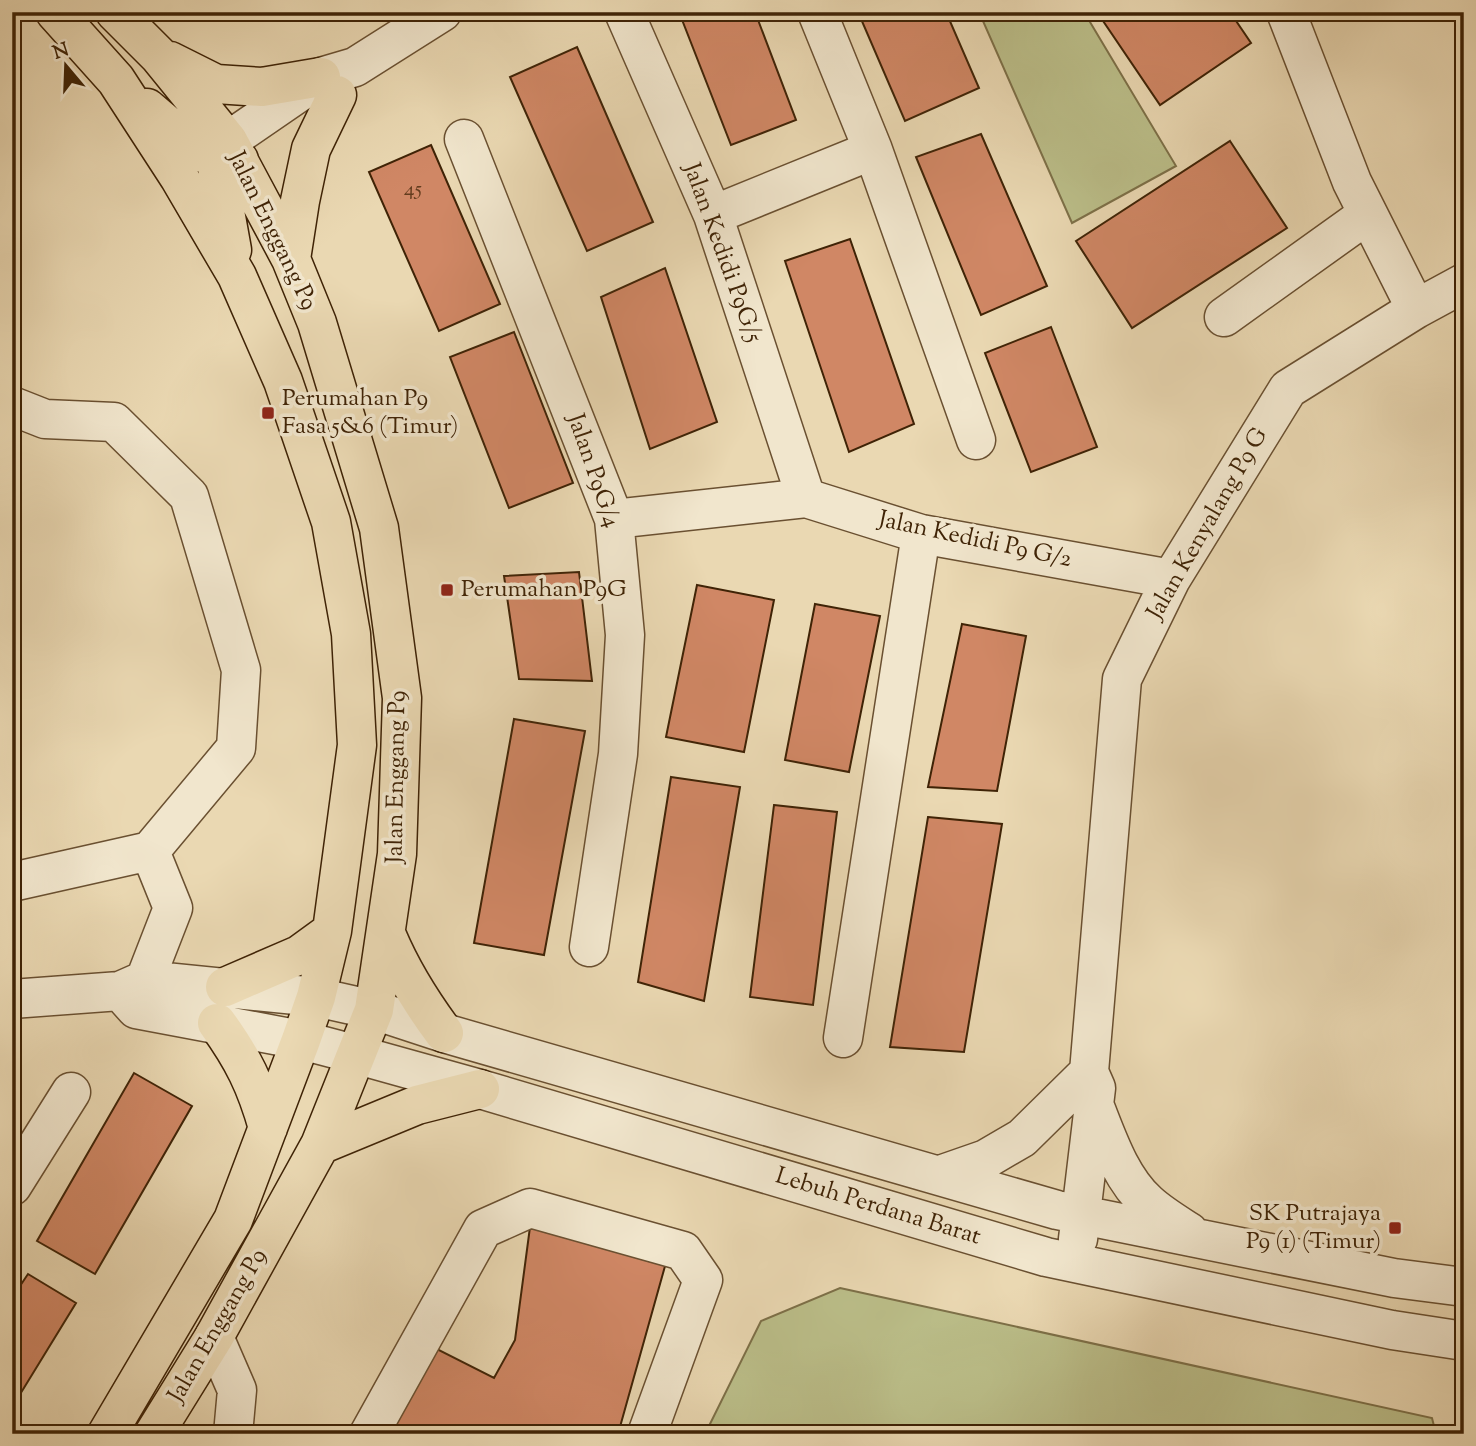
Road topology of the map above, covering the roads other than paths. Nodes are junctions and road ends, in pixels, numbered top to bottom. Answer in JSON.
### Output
{"nodes":[{"id":1,"x":55,"y":12,"type":"edge"},
{"id":2,"x":115,"y":12,"type":"edge"},
{"id":3,"x":442,"y":12,"type":"edge"},
{"id":4,"x":624,"y":12,"type":"edge"},
{"id":5,"x":817,"y":12,"type":"edge"},
{"id":6,"x":1286,"y":12,"type":"edge"},
{"id":7,"x":159,"y":56,"type":"junction"},
{"id":8,"x":116,"y":80,"type":"junction"},
{"id":9,"x":338,"y":80,"type":"junction"},
{"id":10,"x":464,"y":139,"type":"dead end"},
{"id":11,"x":873,"y":150,"type":"junction"},
{"id":12,"x":228,"y":154,"type":"junction"},
{"id":13,"x":1368,"y":214,"type":"junction"},
{"id":14,"x":713,"y":215,"type":"junction"},
{"id":15,"x":291,"y":259,"type":"junction"},
{"id":16,"x":237,"y":276,"type":"junction"},
{"id":17,"x":1464,"y":282,"type":"edge"},
{"id":18,"x":1416,"y":309,"type":"junction"},
{"id":19,"x":1224,"y":317,"type":"dead end"},
{"id":20,"x":12,"y":406,"type":"edge"},
{"id":21,"x":976,"y":440,"type":"dead end"},
{"id":22,"x":807,"y":498,"type":"junction"},
{"id":23,"x":614,"y":519,"type":"junction"},
{"id":24,"x":921,"y":534,"type":"junction"},
{"id":25,"x":1171,"y":579,"type":"junction"},
{"id":26,"x":150,"y":851,"type":"junction"},
{"id":27,"x":12,"y":882,"type":"edge"},
{"id":28,"x":332,"y":930,"type":"junction"},
{"id":29,"x":387,"y":936,"type":"junction"},
{"id":30,"x":589,"y":947,"type":"dead end"},
{"id":31,"x":133,"y":985,"type":"junction"},
{"id":32,"x":316,"y":998,"type":"junction"},
{"id":33,"x":12,"y":999,"type":"edge"},
{"id":34,"x":221,"y":1005,"type":"junction"},
{"id":35,"x":374,"y":1010,"type":"junction"},
{"id":36,"x":444,"y":1033,"type":"junction"},
{"id":37,"x":843,"y":1038,"type":"dead end"},
{"id":38,"x":301,"y":1040,"type":"junction"},
{"id":39,"x":358,"y":1055,"type":"junction"},
{"id":40,"x":1087,"y":1087,"type":"junction"},
{"id":41,"x":480,"y":1089,"type":"junction"},
{"id":42,"x":71,"y":1092,"type":"dead end"},
{"id":43,"x":268,"y":1128,"type":"junction"},
{"id":44,"x":320,"y":1145,"type":"junction"},
{"id":45,"x":940,"y":1175,"type":"junction"},
{"id":46,"x":12,"y":1186,"type":"edge"},
{"id":47,"x":1069,"y":1213,"type":"junction"},
{"id":48,"x":1196,"y":1238,"type":"junction"},
{"id":49,"x":1061,"y":1260,"type":"junction"},
{"id":50,"x":1464,"y":1287,"type":"edge"},
{"id":51,"x":214,"y":1337,"type":"junction"},
{"id":52,"x":1464,"y":1341,"type":"edge"},
{"id":53,"x":107,"y":1434,"type":"edge"},
{"id":54,"x":154,"y":1434,"type":"edge"},
{"id":55,"x":233,"y":1434,"type":"edge"},
{"id":56,"x":369,"y":1434,"type":"edge"},
{"id":57,"x":647,"y":1434,"type":"edge"}],
"edges":[{"from":1,"to":8,"type":"main road","name":"Jalan Enggang P9"},
{"from":2,"to":7,"type":"main road","name":"Jalan Enggang P9"},
{"from":3,"to":9,"type":"street"},
{"from":4,"to":14,"type":"street","name":"Jalan Kedidi P9G/5"},
{"from":5,"to":11,"type":"street"},
{"from":6,"to":13,"type":"street"},
{"from":7,"to":9,"type":"main road"},
{"from":7,"to":12,"type":"main road","name":"Jalan Enggang P9"},
{"from":8,"to":12,"type":"main road"},
{"from":8,"to":16,"type":"main road","name":"Jalan Enggang P9"},
{"from":9,"to":12,"type":"street"},
{"from":9,"to":15,"type":"main road"},
{"from":10,"to":23,"type":"street","name":"Jalan P9G/4"},
{"from":11,"to":14,"type":"street"},
{"from":11,"to":21,"type":"street"},
{"from":12,"to":15,"type":"main road","name":"Jalan Enggang P9"},
{"from":12,"to":16,"type":"main road"},
{"from":13,"to":18,"type":"street"},
{"from":13,"to":19,"type":"street"},
{"from":14,"to":22,"type":"street","name":"Jalan Kedidi P9G/5"},
{"from":15,"to":29,"type":"main road","name":"Jalan Enggang P9"},
{"from":16,"to":28,"type":"main road","name":"Jalan Enggang P9"},
{"from":17,"to":18,"type":"street","name":"Jalan Kenyalang P9 G"},
{"from":18,"to":25,"type":"street","name":"Jalan Kenyalang P9 G"},
{"from":20,"to":26,"type":"street"},
{"from":22,"to":23,"type":"street","name":"Jalan Kedidi P9 G/2"},
{"from":22,"to":24,"type":"street","name":"Jalan Kedidi P9 G/2"},
{"from":23,"to":30,"type":"street","name":"Jalan P9G/4"},
{"from":24,"to":25,"type":"street","name":"Jalan Kedidi P9 G/2"},
{"from":24,"to":37,"type":"street"},
{"from":25,"to":40,"type":"street","name":"Jalan Kenyalang P9 G"},
{"from":26,"to":27,"type":"street"},
{"from":26,"to":31,"type":"street"},
{"from":28,"to":32,"type":"main road","name":"Jalan Enggang P9"},
{"from":28,"to":34,"type":"main road"},
{"from":29,"to":35,"type":"main road","name":"Jalan Enggang P9"},
{"from":29,"to":36,"type":"main road"},
{"from":31,"to":33,"type":"street"},
{"from":31,"to":34,"type":"street"},
{"from":32,"to":34,"type":"street","name":"Lebuh Perdana Barat"},
{"from":32,"to":35,"type":"street","name":"Lebuh Perdana Barat"},
{"from":32,"to":38,"type":"main road","name":"Jalan Enggang P9"},
{"from":34,"to":38,"type":"street","name":"Lebuh Perdana Barat"},
{"from":34,"to":43,"type":"main road"},
{"from":35,"to":36,"type":"street","name":"Lebuh Perdana Barat"},
{"from":35,"to":39,"type":"main road","name":"Jalan Enggang P9"},
{"from":36,"to":45,"type":"street","name":"Lebuh Perdana Barat"},
{"from":38,"to":39,"type":"street","name":"Lebuh Perdana Barat"},
{"from":38,"to":43,"type":"main road","name":"Jalan Enggang P9"},
{"from":39,"to":41,"type":"street","name":"Lebuh Perdana Barat"},
{"from":39,"to":44,"type":"main road","name":"Jalan Enggang P9"},
{"from":40,"to":45,"type":"street"},
{"from":40,"to":47,"type":"street","name":"Jalan Kenyalang P9 G"},
{"from":40,"to":48,"type":"street"},
{"from":41,"to":44,"type":"main road"},
{"from":41,"to":49,"type":"street","name":"Lebuh Perdana Barat"},
{"from":42,"to":46,"type":"street"},
{"from":43,"to":53,"type":"main road","name":"Jalan Enggang P9"},
{"from":44,"to":51,"type":"main road","name":"Jalan Enggang P9"},
{"from":45,"to":47,"type":"street","name":"Lebuh Perdana Barat"},
{"from":47,"to":48,"type":"street","name":"Lebuh Perdana Barat"},
{"from":47,"to":49,"type":"street","name":"Jalan Kenyalang P9 G"},
{"from":48,"to":50,"type":"street","name":"Lebuh Perdana Barat"},
{"from":49,"to":52,"type":"street","name":"Lebuh Perdana Barat"},
{"from":51,"to":54,"type":"main road","name":"Jalan Enggang P9"},
{"from":51,"to":55,"type":"street"},
{"from":56,"to":57,"type":"street"}]}
